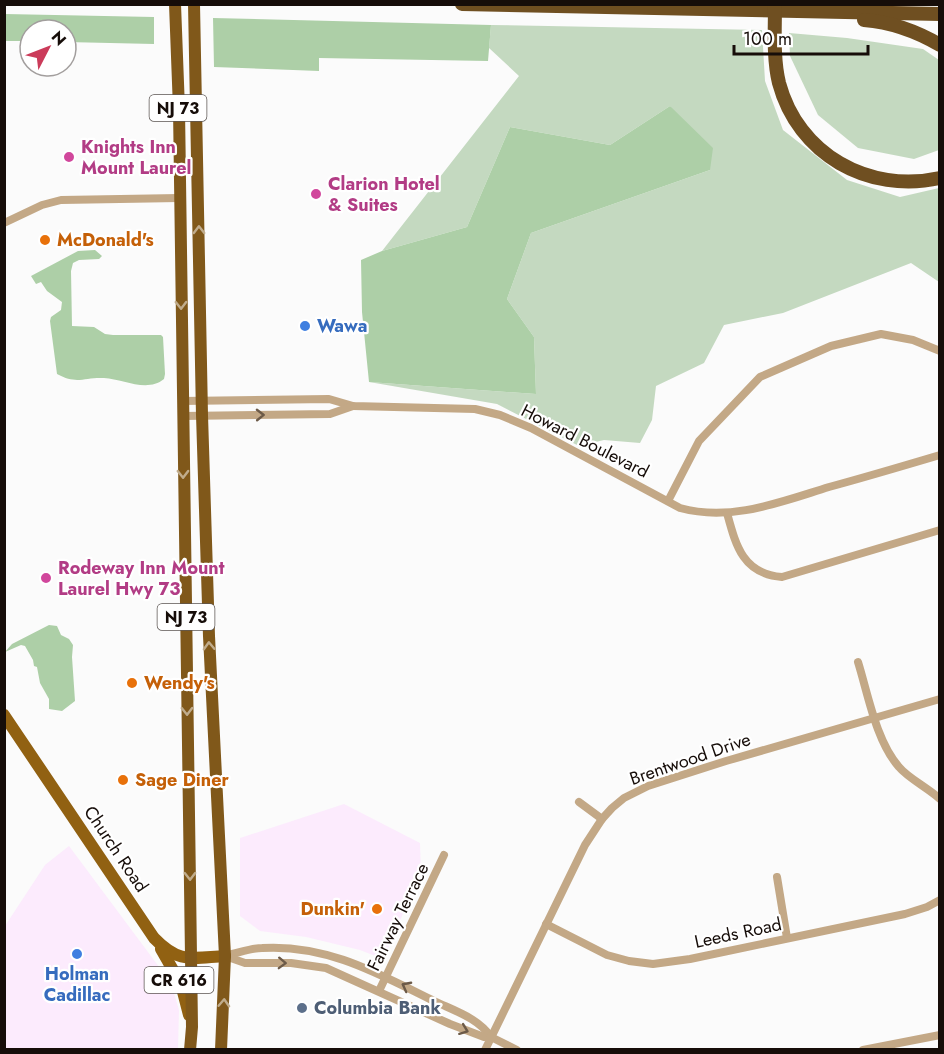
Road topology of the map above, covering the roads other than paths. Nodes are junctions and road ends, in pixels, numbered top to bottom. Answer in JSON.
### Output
{"nodes":[{"id":1,"x":175,"y":4,"type":"edge"},
{"id":2,"x":194,"y":4,"type":"edge"},
{"id":3,"x":462,"y":4,"type":"edge"},
{"id":4,"x":775,"y":4,"type":"edge"},
{"id":5,"x":782,"y":4,"type":"edge"},
{"id":6,"x":707,"y":10,"type":"junction"},
{"id":7,"x":939,"y":14,"type":"edge"},
{"id":8,"x":778,"y":35,"type":"junction"},
{"id":9,"x":939,"y":45,"type":"edge"},
{"id":10,"x":939,"y":167,"type":"edge"},
{"id":11,"x":939,"y":178,"type":"edge"},
{"id":12,"x":179,"y":198,"type":"junction"},
{"id":13,"x":4,"y":224,"type":"edge"},
{"id":14,"x":939,"y":351,"type":"edge"},
{"id":15,"x":182,"y":401,"type":"junction"},
{"id":16,"x":201,"y":401,"type":"junction"},
{"id":17,"x":353,"y":406,"type":"junction"},
{"id":18,"x":202,"y":415,"type":"junction"},
{"id":19,"x":183,"y":416,"type":"junction"},
{"id":20,"x":939,"y":455,"type":"edge"},
{"id":21,"x":668,"y":501,"type":"junction"},
{"id":22,"x":728,"y":513,"type":"junction"},
{"id":23,"x":939,"y":530,"type":"edge"},
{"id":24,"x":858,"y":662,"type":"dead end"},
{"id":25,"x":939,"y":699,"type":"edge"},
{"id":26,"x":4,"y":715,"type":"edge"},
{"id":27,"x":875,"y":718,"type":"junction"},
{"id":28,"x":939,"y":799,"type":"edge"},
{"id":29,"x":579,"y":802,"type":"dead end"},
{"id":30,"x":602,"y":819,"type":"junction"},
{"id":31,"x":444,"y":855,"type":"dead end"},
{"id":32,"x":777,"y":877,"type":"dead end"},
{"id":33,"x":939,"y":900,"type":"edge"},
{"id":34,"x":546,"y":924,"type":"junction"},
{"id":35,"x":154,"y":938,"type":"junction"},
{"id":36,"x":787,"y":938,"type":"junction"},
{"id":37,"x":225,"y":956,"type":"junction"},
{"id":38,"x":191,"y":958,"type":"junction"},
{"id":39,"x":386,"y":976,"type":"junction"},
{"id":40,"x":379,"y":991,"type":"junction"},
{"id":41,"x":192,"y":1027,"type":"junction"},
{"id":42,"x":939,"y":1035,"type":"edge"},
{"id":43,"x":491,"y":1037,"type":"junction"},
{"id":44,"x":190,"y":1050,"type":"edge"},
{"id":45,"x":221,"y":1050,"type":"edge"},
{"id":46,"x":485,"y":1050,"type":"edge"},
{"id":47,"x":518,"y":1050,"type":"edge"},
{"id":48,"x":863,"y":1050,"type":"edge"}],
"edges":[{"from":1,"to":12,"type":"highway","number":"NJ 73"},
{"from":16,"to":2,"type":"highway","number":"NJ 73","one_way":true},
{"from":3,"to":6,"type":"highway"},
{"from":4,"to":8,"type":"highway"},
{"from":5,"to":8,"type":"highway"},
{"from":6,"to":7,"type":"highway"},
{"from":6,"to":9,"type":"highway"},
{"from":8,"to":10,"type":"highway"},
{"from":8,"to":11,"type":"highway"},
{"from":12,"to":13,"type":"street"},
{"from":12,"to":15,"type":"highway","number":"NJ 73","one_way":true},
{"from":14,"to":21,"type":"street"},
{"from":15,"to":16,"type":"street","name":"Howard Boulevard"},
{"from":15,"to":19,"type":"highway","number":"NJ 73"},
{"from":16,"to":17,"type":"street","name":"Howard Boulevard"},
{"from":16,"to":18,"type":"highway","number":"NJ 73"},
{"from":18,"to":17,"type":"street","name":"Howard Boulevard","one_way":true},
{"from":17,"to":21,"type":"street","name":"Howard Boulevard"},
{"from":18,"to":19,"type":"street","name":"Howard Boulevard"},
{"from":37,"to":18,"type":"highway","number":"NJ 73","one_way":true},
{"from":19,"to":38,"type":"highway","number":"NJ 73","one_way":true},
{"from":20,"to":22,"type":"street","name":"Howard Boulevard"},
{"from":21,"to":22,"type":"street","name":"Howard Boulevard"},
{"from":22,"to":23,"type":"street"},
{"from":24,"to":27,"type":"street"},
{"from":25,"to":27,"type":"street","name":"Brentwood Drive"},
{"from":26,"to":35,"type":"main road","name":"Church Road","number":"CR 616"},
{"from":27,"to":28,"type":"street"},
{"from":27,"to":30,"type":"street","name":"Brentwood Drive"},
{"from":29,"to":30,"type":"street"},
{"from":30,"to":34,"type":"street","name":"Brentwood Drive"},
{"from":31,"to":39,"type":"street","name":"Fairway Terrace"},
{"from":32,"to":36,"type":"street"},
{"from":33,"to":36,"type":"street","name":"Leeds Road"},
{"from":34,"to":36,"type":"street","name":"Leeds Road"},
{"from":34,"to":43,"type":"street","name":"Brentwood Drive"},
{"from":35,"to":38,"type":"main road","name":"Church Road","number":"CR 616"},
{"from":35,"to":41,"type":"main road","number":"CR 616"},
{"from":37,"to":38,"type":"main road","name":"Church Road","number":"CR 616"},
{"from":37,"to":39,"type":"street"},
{"from":37,"to":40,"type":"street","one_way":true},
{"from":45,"to":37,"type":"highway","number":"NJ 73","one_way":true},
{"from":38,"to":41,"type":"highway","number":"NJ 73"},
{"from":39,"to":40,"type":"street","name":"Fairway Terrace"},
{"from":43,"to":39,"type":"street","one_way":true},
{"from":40,"to":43,"type":"street","one_way":true},
{"from":41,"to":44,"type":"highway","number":"NJ 73"},
{"from":42,"to":48,"type":"street"},
{"from":43,"to":46,"type":"street","name":"Brentwood Drive"},
{"from":43,"to":47,"type":"street"}]}
